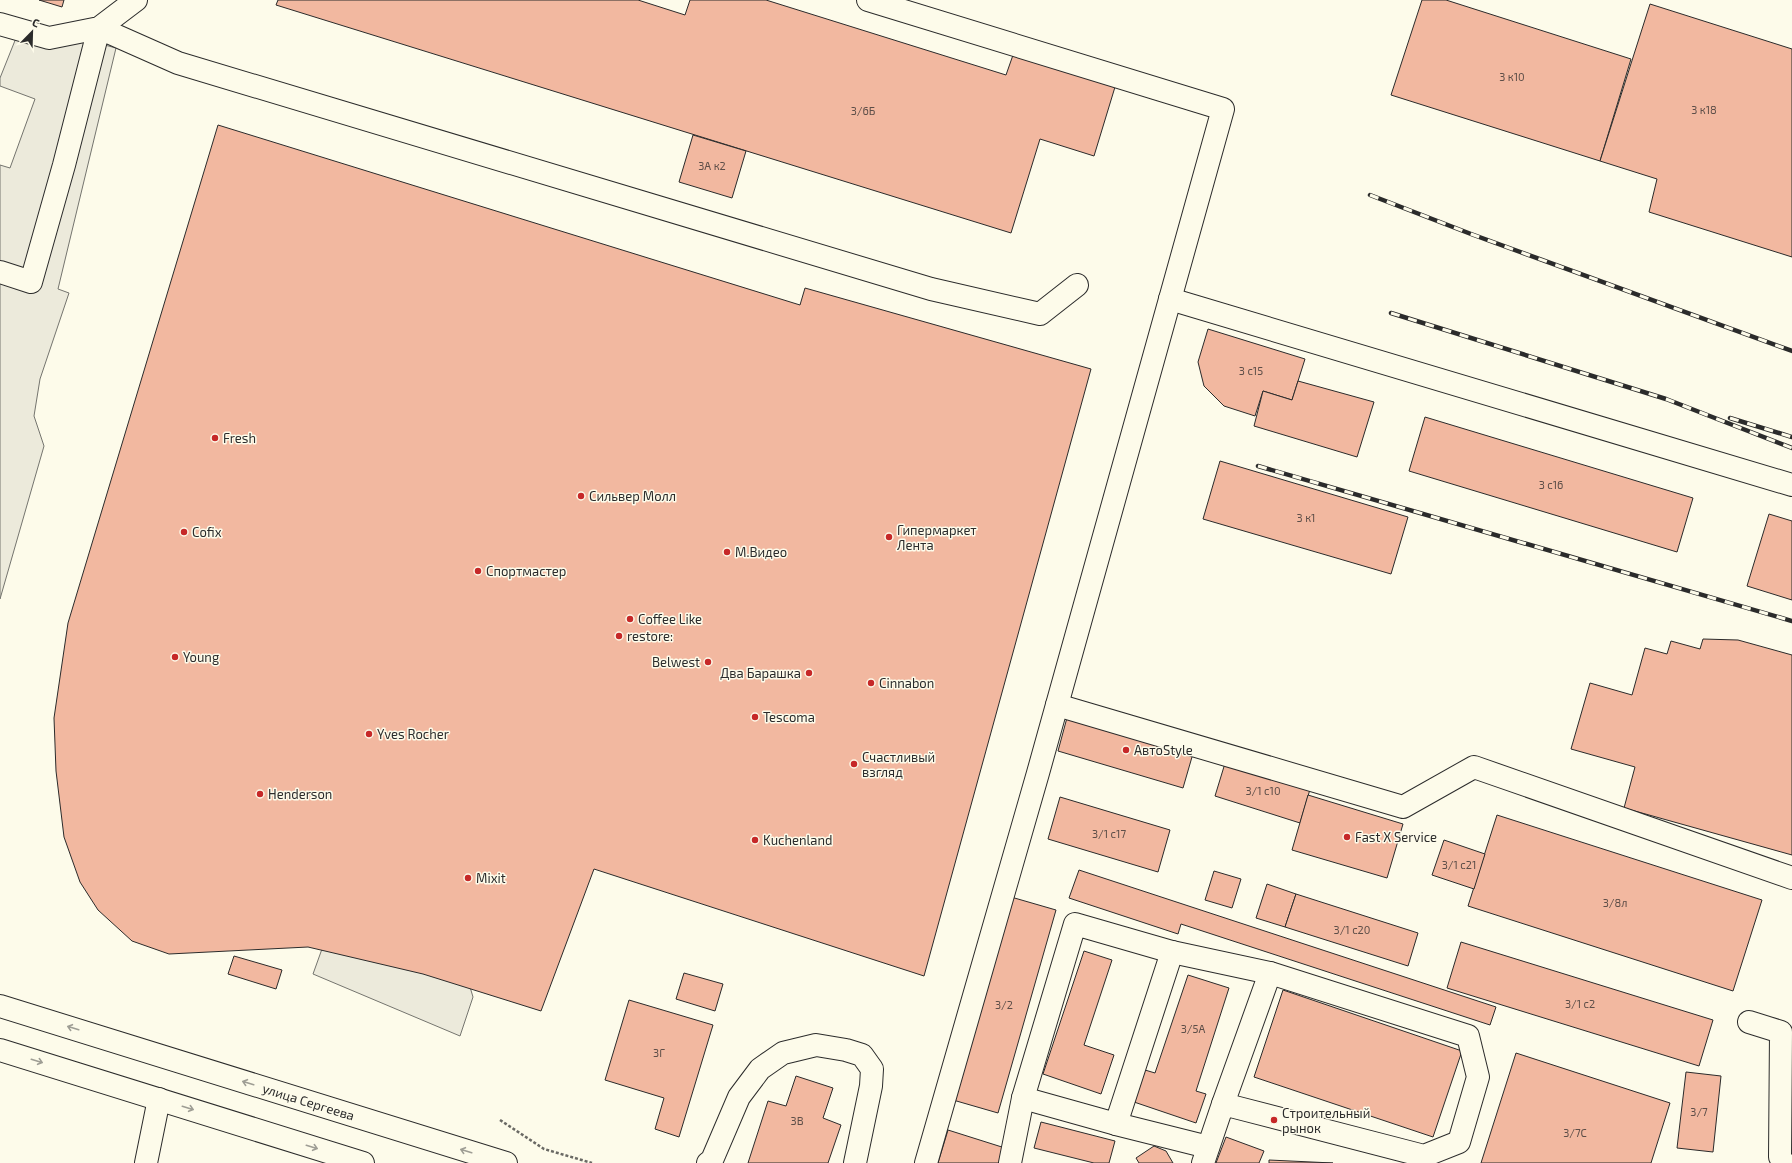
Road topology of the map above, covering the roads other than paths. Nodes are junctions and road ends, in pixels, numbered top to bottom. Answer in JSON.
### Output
{"nodes":[{"id":1,"x":136,"y":0,"type":"edge"},
{"id":2,"x":868,"y":0,"type":"edge"},
{"id":3,"x":0,"y":24,"type":"edge"},
{"id":4,"x":99,"y":28,"type":"junction"},
{"id":5,"x":0,"y":272,"type":"edge"},
{"id":6,"x":1077,"y":285,"type":"dead end"},
{"id":7,"x":1170,"y":299,"type":"junction"},
{"id":8,"x":1792,"y":484,"type":"edge"},
{"id":9,"x":1057,"y":704,"type":"junction"},
{"id":10,"x":1792,"y":878,"type":"edge"},
{"id":11,"x":1172,"y":952,"type":"junction"},
{"id":12,"x":1270,"y":973,"type":"junction"},
{"id":13,"x":0,"y":1006,"type":"edge"},
{"id":14,"x":1749,"y":1022,"type":"dead end"},
{"id":15,"x":3,"y":1052,"type":"edge"},
{"id":16,"x":1023,"y":1098,"type":"junction"},
{"id":17,"x":159,"y":1099,"type":"junction"},
{"id":18,"x":1223,"y":1104,"type":"junction"},
{"id":19,"x":1116,"y":1124,"type":"junction"},
{"id":20,"x":1205,"y":1155,"type":"edge"},
{"id":21,"x":146,"y":1163,"type":"edge"},
{"id":22,"x":363,"y":1163,"type":"edge"},
{"id":23,"x":506,"y":1163,"type":"edge"},
{"id":24,"x":708,"y":1163,"type":"edge"},
{"id":25,"x":854,"y":1163,"type":"edge"},
{"id":26,"x":926,"y":1163,"type":"edge"},
{"id":27,"x":1010,"y":1163,"type":"edge"},
{"id":28,"x":1784,"y":1163,"type":"edge"}],
"edges":[{"from":1,"to":4,"type":"main road"},
{"from":2,"to":7,"type":"main road"},
{"from":3,"to":4,"type":"main road"},
{"from":4,"to":5,"type":"main road"},
{"from":4,"to":6,"type":"main road"},
{"from":7,"to":8,"type":"main road"},
{"from":7,"to":9,"type":"main road"},
{"from":9,"to":10,"type":"main road"},
{"from":9,"to":26,"type":"main road"},
{"from":11,"to":12,"type":"main road"},
{"from":11,"to":16,"type":"main road"},
{"from":11,"to":19,"type":"main road"},
{"from":12,"to":18,"type":"main road"},
{"from":12,"to":18,"type":"main road"},
{"from":23,"to":13,"type":"main road","name":"улица Сергеева","one_way":true},
{"from":14,"to":28,"type":"main road"},
{"from":15,"to":17,"type":"main road","one_way":true},
{"from":16,"to":19,"type":"main road"},
{"from":16,"to":27,"type":"main road"},
{"from":17,"to":21,"type":"main road"},
{"from":17,"to":22,"type":"main road","one_way":true},
{"from":18,"to":20,"type":"main road"},
{"from":19,"to":20,"type":"main road"},
{"from":24,"to":25,"type":"main road"}]}
